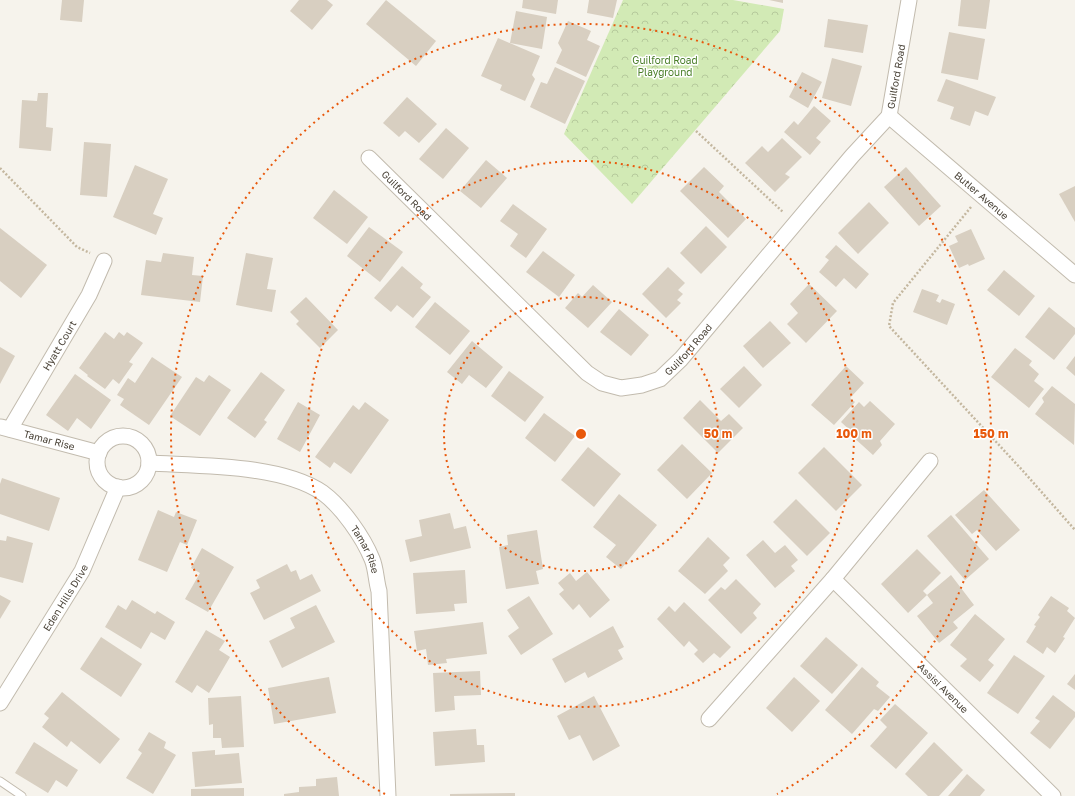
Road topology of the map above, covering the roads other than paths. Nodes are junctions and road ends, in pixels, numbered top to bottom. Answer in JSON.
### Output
{"nodes":[{"id":1,"x":909,"y":0,"type":"edge"},
{"id":2,"x":889,"y":116,"type":"junction"},
{"id":3,"x":369,"y":158,"type":"dead end"},
{"id":4,"x":104,"y":261,"type":"road end"},
{"id":5,"x":1075,"y":275,"type":"edge"},
{"id":6,"x":5,"y":428,"type":"edge"},
{"id":7,"x":99,"y":453,"type":"junction"},
{"id":8,"x":930,"y":461,"type":"dead end"},
{"id":9,"x":149,"y":463,"type":"junction"},
{"id":10,"x":118,"y":487,"type":"junction"},
{"id":11,"x":833,"y":579,"type":"junction"},
{"id":12,"x":0,"y":703,"type":"edge"},
{"id":13,"x":709,"y":719,"type":"dead end"},
{"id":14,"x":0,"y":781,"type":"edge"},
{"id":15,"x":22,"y":796,"type":"edge"},
{"id":16,"x":388,"y":796,"type":"edge"},
{"id":17,"x":1053,"y":796,"type":"edge"}],
"edges":[{"from":1,"to":2,"type":"street","name":"Guilford Road"},
{"from":2,"to":3,"type":"street","name":"Guilford Road"},
{"from":2,"to":5,"type":"street","name":"Butler Avenue"},
{"from":4,"to":6,"type":"street","name":"Hyatt Court"},
{"from":6,"to":7,"type":"street","name":"Tamar Rise"},
{"from":7,"to":9,"type":"street"},
{"from":7,"to":10,"type":"street"},
{"from":8,"to":11,"type":"street"},
{"from":9,"to":10,"type":"street"},
{"from":9,"to":16,"type":"street","name":"Tamar Rise"},
{"from":10,"to":12,"type":"street","name":"Eden Hills Drive"},
{"from":11,"to":13,"type":"street"},
{"from":11,"to":17,"type":"street","name":"Assisi Avenue"},
{"from":14,"to":15,"type":"lane"}]}
